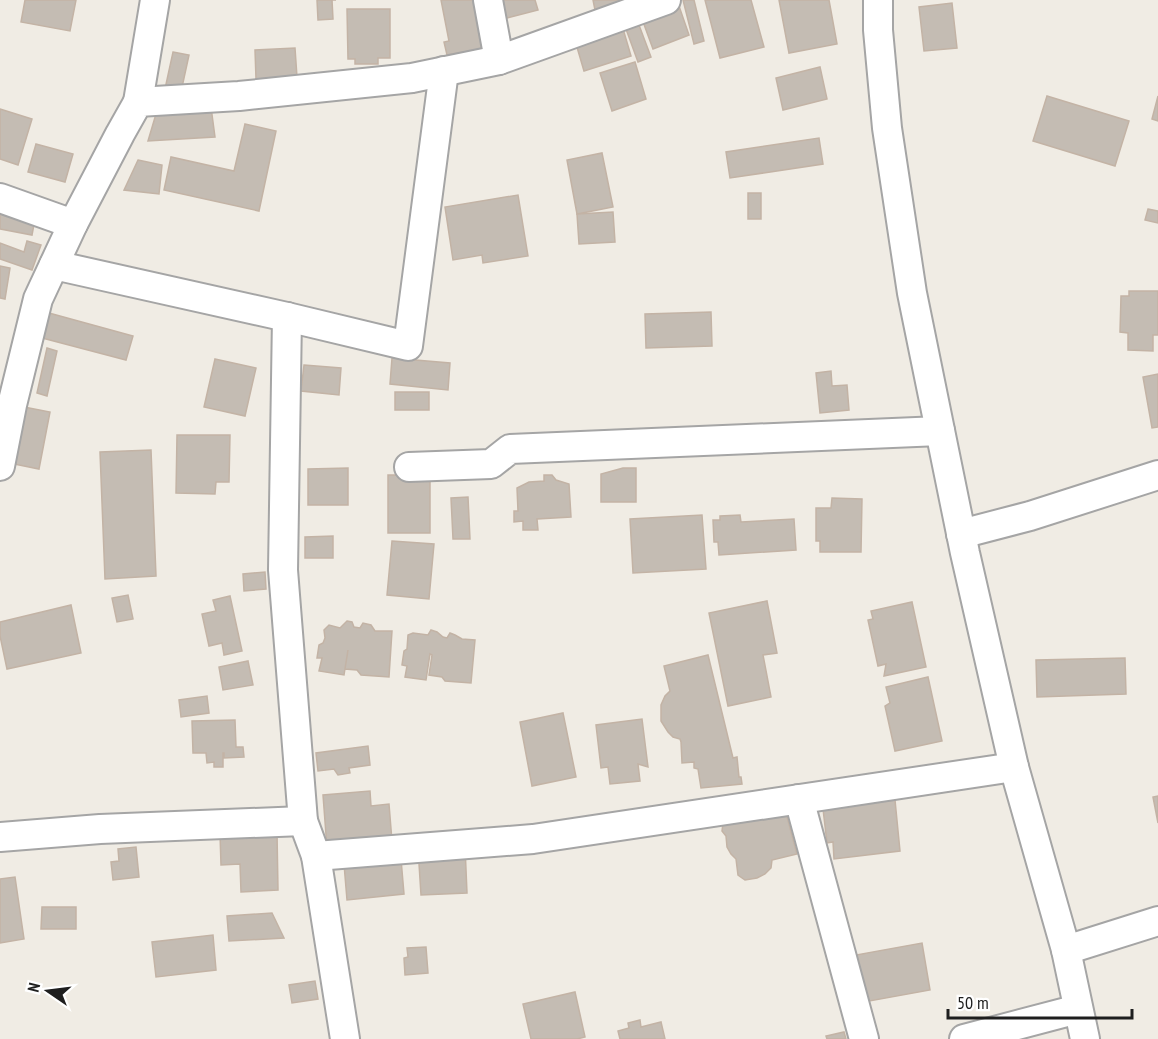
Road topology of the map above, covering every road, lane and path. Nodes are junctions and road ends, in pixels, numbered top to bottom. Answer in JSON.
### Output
{"nodes":[{"id":1,"x":155,"y":0,"type":"edge"},
{"id":2,"x":488,"y":0,"type":"edge"},
{"id":3,"x":666,"y":0,"type":"edge"},
{"id":4,"x":878,"y":0,"type":"edge"},
{"id":5,"x":500,"y":60,"type":"junction"},
{"id":6,"x":444,"y":71,"type":"junction"},
{"id":7,"x":138,"y":102,"type":"junction"},
{"id":8,"x":0,"y":198,"type":"edge"},
{"id":9,"x":73,"y":224,"type":"junction"},
{"id":10,"x":54,"y":265,"type":"junction"},
{"id":11,"x":287,"y":317,"type":"junction"},
{"id":12,"x":940,"y":431,"type":"junction"},
{"id":13,"x":0,"y":466,"type":"edge"},
{"id":14,"x":410,"y":466,"type":"dead end"},
{"id":15,"x":1158,"y":475,"type":"edge"},
{"id":16,"x":961,"y":534,"type":"junction"},
{"id":17,"x":1014,"y":767,"type":"junction"},
{"id":18,"x":799,"y":799,"type":"junction"},
{"id":19,"x":303,"y":820,"type":"junction"},
{"id":20,"x":0,"y":837,"type":"edge"},
{"id":21,"x":316,"y":856,"type":"junction"},
{"id":22,"x":1158,"y":921,"type":"edge"},
{"id":23,"x":1066,"y":951,"type":"junction"},
{"id":24,"x":1078,"y":1009,"type":"junction"},
{"id":25,"x":345,"y":1039,"type":"edge"},
{"id":26,"x":864,"y":1039,"type":"edge"},
{"id":27,"x":963,"y":1039,"type":"edge"},
{"id":28,"x":1085,"y":1039,"type":"edge"}],
"edges":[{"from":1,"to":7,"type":"street"},
{"from":2,"to":5,"type":"street"},
{"from":3,"to":5,"type":"street"},
{"from":4,"to":12,"type":"street"},
{"from":5,"to":6,"type":"street"},
{"from":6,"to":7,"type":"street"},
{"from":6,"to":11,"type":"street"},
{"from":7,"to":9,"type":"street"},
{"from":8,"to":9,"type":"street"},
{"from":9,"to":10,"type":"street"},
{"from":10,"to":11,"type":"street"},
{"from":10,"to":13,"type":"street"},
{"from":11,"to":19,"type":"street"},
{"from":12,"to":14,"type":"street"},
{"from":12,"to":16,"type":"street"},
{"from":15,"to":16,"type":"street"},
{"from":16,"to":17,"type":"street"},
{"from":17,"to":18,"type":"street"},
{"from":17,"to":23,"type":"street"},
{"from":18,"to":21,"type":"street"},
{"from":18,"to":26,"type":"street"},
{"from":19,"to":20,"type":"street"},
{"from":19,"to":21,"type":"street"},
{"from":21,"to":25,"type":"street"},
{"from":22,"to":23,"type":"street"},
{"from":23,"to":24,"type":"street"},
{"from":24,"to":27,"type":"street"},
{"from":24,"to":28,"type":"street"}]}
